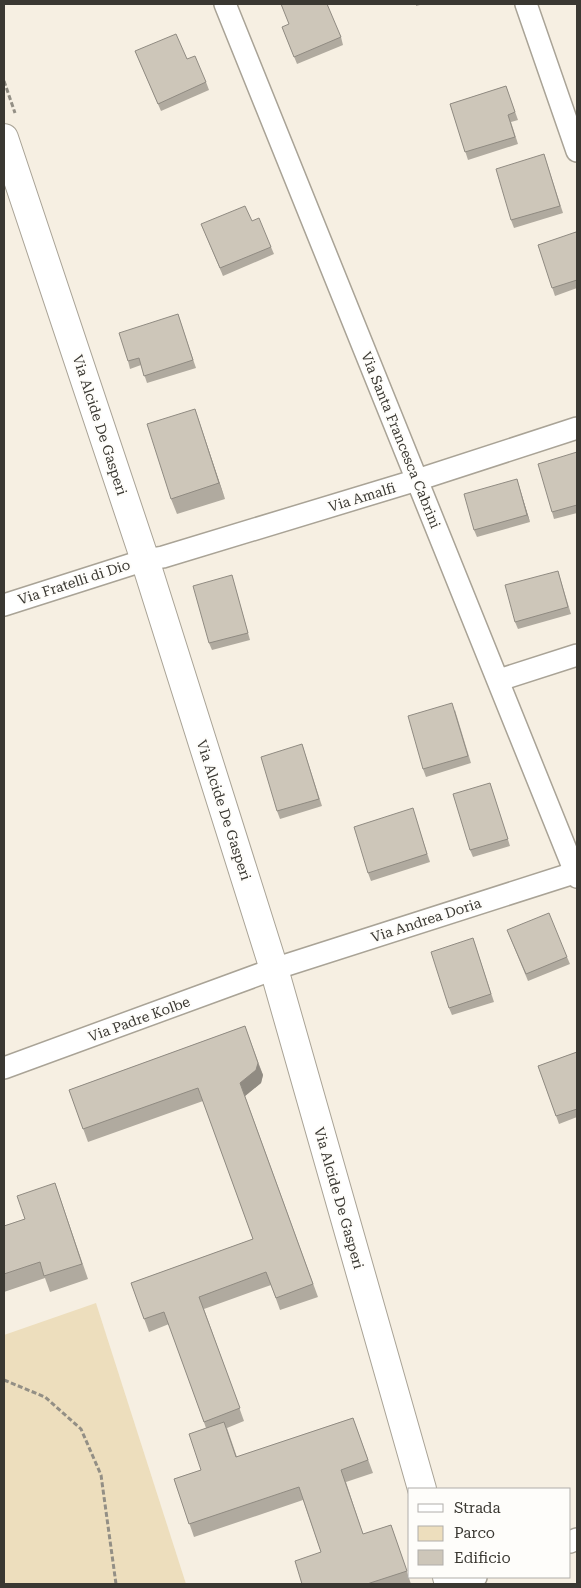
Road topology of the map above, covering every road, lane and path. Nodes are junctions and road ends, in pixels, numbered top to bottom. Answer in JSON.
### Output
{"nodes":[{"id":1,"x":225,"y":4,"type":"edge"},
{"id":2,"x":526,"y":4,"type":"edge"},
{"id":3,"x":4,"y":138,"type":"edge"},
{"id":4,"x":577,"y":151,"type":"edge"},
{"id":5,"x":577,"y":428,"type":"edge"},
{"id":6,"x":417,"y":480,"type":"junction"},
{"id":7,"x":145,"y":560,"type":"junction"},
{"id":8,"x":4,"y":604,"type":"edge"},
{"id":9,"x":577,"y":655,"type":"edge"},
{"id":10,"x":498,"y":680,"type":"junction"},
{"id":11,"x":577,"y":874,"type":"edge"},
{"id":12,"x":274,"y":969,"type":"junction"},
{"id":13,"x":4,"y":1068,"type":"edge"},
{"id":14,"x":4,"y":1380,"type":"edge"},
{"id":15,"x":422,"y":1488,"type":"edge"},
{"id":16,"x":473,"y":1578,"type":"edge"},
{"id":17,"x":116,"y":1584,"type":"edge"},
{"id":18,"x":456,"y":1584,"type":"edge"}],
"edges":[{"from":1,"to":6,"type":"street","name":"Via Santa Francesca Cabrini"},
{"from":2,"to":4,"type":"street"},
{"from":3,"to":7,"type":"street","name":"Via Alcide De Gasperi"},
{"from":5,"to":6,"type":"street","name":"Via Amalfi"},
{"from":6,"to":7,"type":"street","name":"Via Amalfi"},
{"from":6,"to":10,"type":"street","name":"Via Santa Francesca Cabrini"},
{"from":7,"to":8,"type":"street","name":"Via Fratelli di Dio"},
{"from":7,"to":12,"type":"street","name":"Via Alcide De Gasperi"},
{"from":9,"to":10,"type":"street"},
{"from":10,"to":11,"type":"street","name":"Via Santa Francesca Cabrini"},
{"from":11,"to":12,"type":"street","name":"Via Andrea Doria"},
{"from":12,"to":13,"type":"street","name":"Via Padre Kolbe"},
{"from":12,"to":15,"type":"street","name":"Via Alcide De Gasperi"},
{"from":14,"to":17,"type":"path"},
{"from":16,"to":18,"type":"street"}]}
